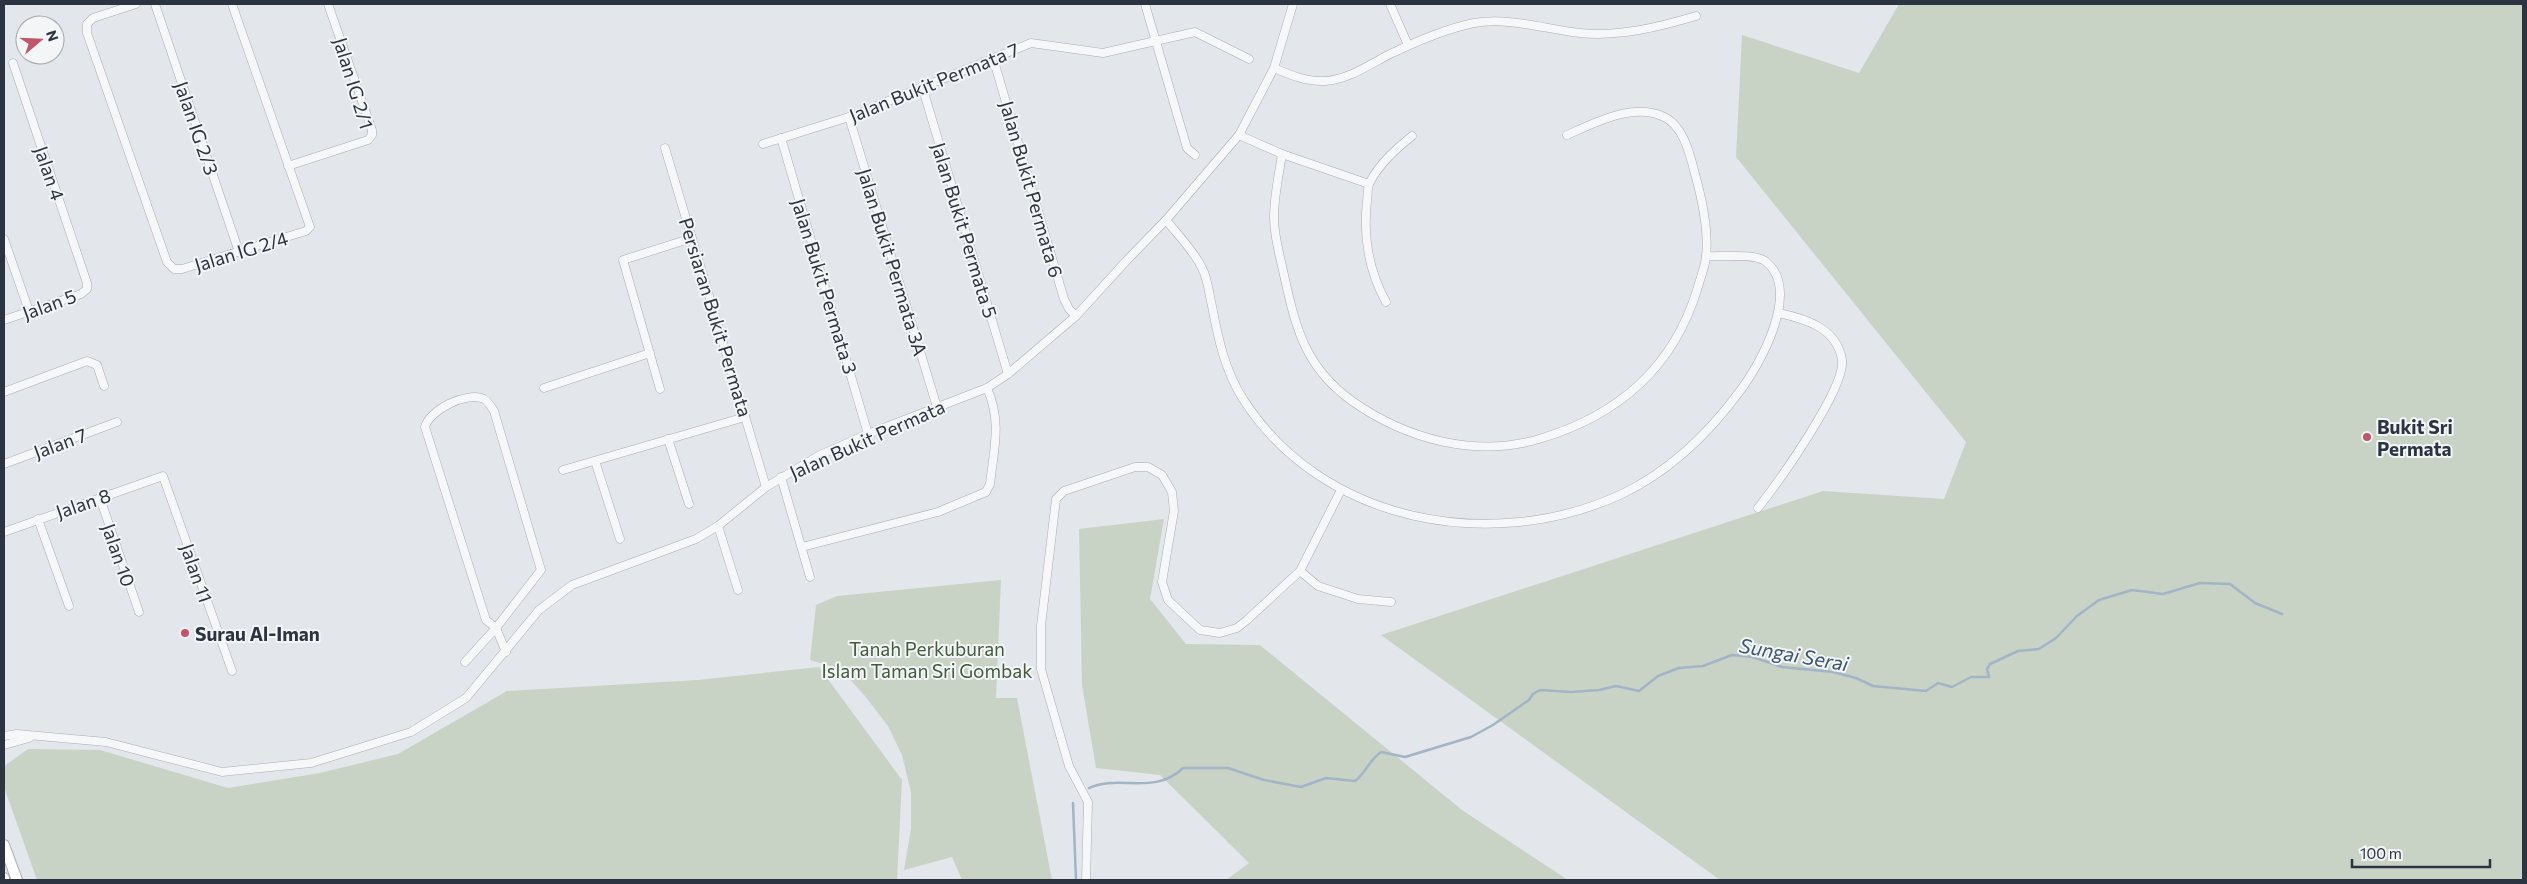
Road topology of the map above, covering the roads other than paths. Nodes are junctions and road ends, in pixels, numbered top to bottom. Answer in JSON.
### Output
{"nodes":[{"id":1,"x":136,"y":4,"type":"edge"},
{"id":2,"x":155,"y":4,"type":"edge"},
{"id":3,"x":232,"y":4,"type":"edge"},
{"id":4,"x":328,"y":4,"type":"edge"},
{"id":5,"x":1145,"y":4,"type":"edge"},
{"id":6,"x":1293,"y":4,"type":"edge"},
{"id":7,"x":1390,"y":4,"type":"edge"},
{"id":8,"x":1696,"y":16,"type":"dead end"},
{"id":9,"x":1156,"y":40,"type":"junction"},
{"id":10,"x":1408,"y":45,"type":"junction"},
{"id":11,"x":994,"y":58,"type":"junction"},
{"id":12,"x":1249,"y":60,"type":"dead end"},
{"id":13,"x":13,"y":63,"type":"dead end"},
{"id":14,"x":1274,"y":68,"type":"junction"},
{"id":15,"x":922,"y":86,"type":"junction"},
{"id":16,"x":849,"y":117,"type":"junction"},
{"id":17,"x":1239,"y":135,"type":"junction"},
{"id":18,"x":1567,"y":135,"type":"dead end"},
{"id":19,"x":1412,"y":136,"type":"dead end"},
{"id":20,"x":781,"y":138,"type":"junction"},
{"id":21,"x":763,"y":144,"type":"dead end"},
{"id":22,"x":665,"y":148,"type":"dead end"},
{"id":23,"x":1282,"y":154,"type":"junction"},
{"id":24,"x":1195,"y":155,"type":"dead end"},
{"id":25,"x":288,"y":166,"type":"junction"},
{"id":26,"x":1369,"y":184,"type":"junction"},
{"id":27,"x":1166,"y":220,"type":"junction"},
{"id":28,"x":692,"y":238,"type":"junction"},
{"id":29,"x":4,"y":239,"type":"edge"},
{"id":30,"x":239,"y":252,"type":"junction"},
{"id":31,"x":1706,"y":256,"type":"junction"},
{"id":32,"x":87,"y":283,"type":"joint"},
{"id":33,"x":1386,"y":302,"type":"dead end"},
{"id":34,"x":29,"y":311,"type":"junction"},
{"id":35,"x":1779,"y":313,"type":"junction"},
{"id":36,"x":1076,"y":316,"type":"junction"},
{"id":37,"x":4,"y":320,"type":"edge"},
{"id":38,"x":650,"y":353,"type":"junction"},
{"id":39,"x":1008,"y":374,"type":"junction"},
{"id":40,"x":104,"y":386,"type":"dead end"},
{"id":41,"x":544,"y":388,"type":"dead end"},
{"id":42,"x":987,"y":388,"type":"junction"},
{"id":43,"x":660,"y":389,"type":"dead end"},
{"id":44,"x":4,"y":392,"type":"edge"},
{"id":45,"x":937,"y":407,"type":"junction"},
{"id":46,"x":745,"y":417,"type":"junction"},
{"id":47,"x":117,"y":422,"type":"dead end"},
{"id":48,"x":868,"y":434,"type":"junction"},
{"id":49,"x":668,"y":439,"type":"junction"},
{"id":50,"x":595,"y":461,"type":"junction"},
{"id":51,"x":4,"y":464,"type":"edge"},
{"id":52,"x":564,"y":470,"type":"dead end"},
{"id":53,"x":163,"y":476,"type":"joint"},
{"id":54,"x":781,"y":477,"type":"junction"},
{"id":55,"x":766,"y":487,"type":"junction"},
{"id":56,"x":1341,"y":490,"type":"junction"},
{"id":57,"x":100,"y":498,"type":"junction"},
{"id":58,"x":689,"y":504,"type":"dead end"},
{"id":59,"x":1758,"y":508,"type":"dead end"},
{"id":60,"x":38,"y":519,"type":"junction"},
{"id":61,"x":718,"y":526,"type":"junction"},
{"id":62,"x":4,"y":532,"type":"edge"},
{"id":63,"x":620,"y":539,"type":"dead end"},
{"id":64,"x":802,"y":547,"type":"junction"},
{"id":65,"x":1300,"y":571,"type":"junction"},
{"id":66,"x":810,"y":577,"type":"dead end"},
{"id":67,"x":738,"y":590,"type":"dead end"},
{"id":68,"x":1391,"y":602,"type":"dead end"},
{"id":69,"x":69,"y":606,"type":"dead end"},
{"id":70,"x":139,"y":612,"type":"dead end"},
{"id":71,"x":496,"y":628,"type":"junction"},
{"id":72,"x":506,"y":652,"type":"junction"},
{"id":73,"x":465,"y":662,"type":"dead end"},
{"id":74,"x":232,"y":671,"type":"dead end"},
{"id":75,"x":4,"y":736,"type":"edge"},
{"id":76,"x":41,"y":736,"type":"junction"},
{"id":77,"x":4,"y":745,"type":"edge"},
{"id":78,"x":4,"y":845,"type":"edge"},
{"id":79,"x":17,"y":880,"type":"edge"},
{"id":80,"x":1086,"y":880,"type":"edge"}],
"edges":[{"from":1,"to":30,"type":"street","name":"Jalan IG 2/4"},
{"from":2,"to":30,"type":"street","name":"Jalan IG 2/3"},
{"from":3,"to":25,"type":"street","name":"Jalan IG 2/4"},
{"from":4,"to":25,"type":"street","name":"Jalan IG 2/1"},
{"from":5,"to":9,"type":"street"},
{"from":6,"to":14,"type":"street","name":"Jalan Bukit Permata"},
{"from":7,"to":10,"type":"street"},
{"from":8,"to":10,"type":"street"},
{"from":9,"to":11,"type":"street","name":"Jalan Bukit Permata 7"},
{"from":9,"to":12,"type":"street","name":"Jalan Bukit Permata 7"},
{"from":9,"to":24,"type":"street"},
{"from":10,"to":14,"type":"street"},
{"from":11,"to":15,"type":"street","name":"Jalan Bukit Permata 7"},
{"from":11,"to":36,"type":"street","name":"Jalan Bukit Permata 6"},
{"from":13,"to":32,"type":"street","name":"Jalan 4"},
{"from":14,"to":17,"type":"street","name":"Jalan Bukit Permata"},
{"from":15,"to":16,"type":"street","name":"Jalan Bukit Permata 7"},
{"from":15,"to":39,"type":"street","name":"Jalan Bukit Permata 5"},
{"from":16,"to":20,"type":"street","name":"Jalan Bukit Permata 7"},
{"from":16,"to":45,"type":"street","name":"Jalan Bukit Permata 3A"},
{"from":17,"to":23,"type":"street"},
{"from":17,"to":27,"type":"street","name":"Jalan Bukit Permata"},
{"from":18,"to":31,"type":"street"},
{"from":19,"to":26,"type":"street"},
{"from":20,"to":21,"type":"street","name":"Jalan Bukit Permata 7"},
{"from":20,"to":48,"type":"street","name":"Jalan Bukit Permata 3"},
{"from":22,"to":28,"type":"street","name":"Persiaran Bukit Permata"},
{"from":23,"to":26,"type":"street"},
{"from":23,"to":31,"type":"street"},
{"from":25,"to":30,"type":"street","name":"Jalan IG 2/4"},
{"from":26,"to":33,"type":"street"},
{"from":27,"to":36,"type":"street","name":"Jalan Bukit Permata"},
{"from":27,"to":56,"type":"street"},
{"from":28,"to":38,"type":"street"},
{"from":28,"to":46,"type":"street","name":"Persiaran Bukit Permata"},
{"from":29,"to":34,"type":"street"},
{"from":31,"to":35,"type":"street"},
{"from":32,"to":34,"type":"street","name":"Jalan 5"},
{"from":34,"to":37,"type":"street","name":"Jalan 5"},
{"from":35,"to":56,"type":"street"},
{"from":35,"to":59,"type":"street"},
{"from":36,"to":39,"type":"street","name":"Jalan Bukit Permata"},
{"from":38,"to":41,"type":"street"},
{"from":38,"to":43,"type":"street"},
{"from":39,"to":42,"type":"street","name":"Jalan Bukit Permata"},
{"from":40,"to":44,"type":"street"},
{"from":42,"to":45,"type":"street","name":"Jalan Bukit Permata"},
{"from":42,"to":64,"type":"street"},
{"from":45,"to":48,"type":"street","name":"Jalan Bukit Permata"},
{"from":46,"to":49,"type":"street"},
{"from":46,"to":55,"type":"street","name":"Persiaran Bukit Permata"},
{"from":47,"to":51,"type":"street","name":"Jalan 7"},
{"from":48,"to":54,"type":"street","name":"Jalan Bukit Permata"},
{"from":49,"to":50,"type":"street"},
{"from":49,"to":58,"type":"street"},
{"from":50,"to":52,"type":"street"},
{"from":50,"to":63,"type":"street"},
{"from":53,"to":57,"type":"street","name":"Jalan 8"},
{"from":53,"to":74,"type":"street","name":"Jalan 11"},
{"from":54,"to":55,"type":"street","name":"Jalan Bukit Permata"},
{"from":54,"to":64,"type":"street"},
{"from":55,"to":61,"type":"street","name":"Jalan Bukit Permata"},
{"from":56,"to":65,"type":"street"},
{"from":57,"to":60,"type":"street","name":"Jalan 8"},
{"from":57,"to":70,"type":"street","name":"Jalan 10"},
{"from":60,"to":62,"type":"street","name":"Jalan 8"},
{"from":60,"to":69,"type":"street"},
{"from":61,"to":67,"type":"street"},
{"from":61,"to":72,"type":"street","name":"Jalan Bukit Permata"},
{"from":64,"to":66,"type":"street"},
{"from":65,"to":68,"type":"street"},
{"from":65,"to":80,"type":"street"},
{"from":71,"to":71,"type":"street"},
{"from":71,"to":72,"type":"street"},
{"from":71,"to":73,"type":"street"},
{"from":72,"to":76,"type":"street","name":"Jalan Bukit Permata"},
{"from":75,"to":76,"type":"street","name":"Jalan Bukit Permata"},
{"from":76,"to":77,"type":"street","name":"Jalan Bukit Permata"},
{"from":78,"to":79,"type":"street"}]}
